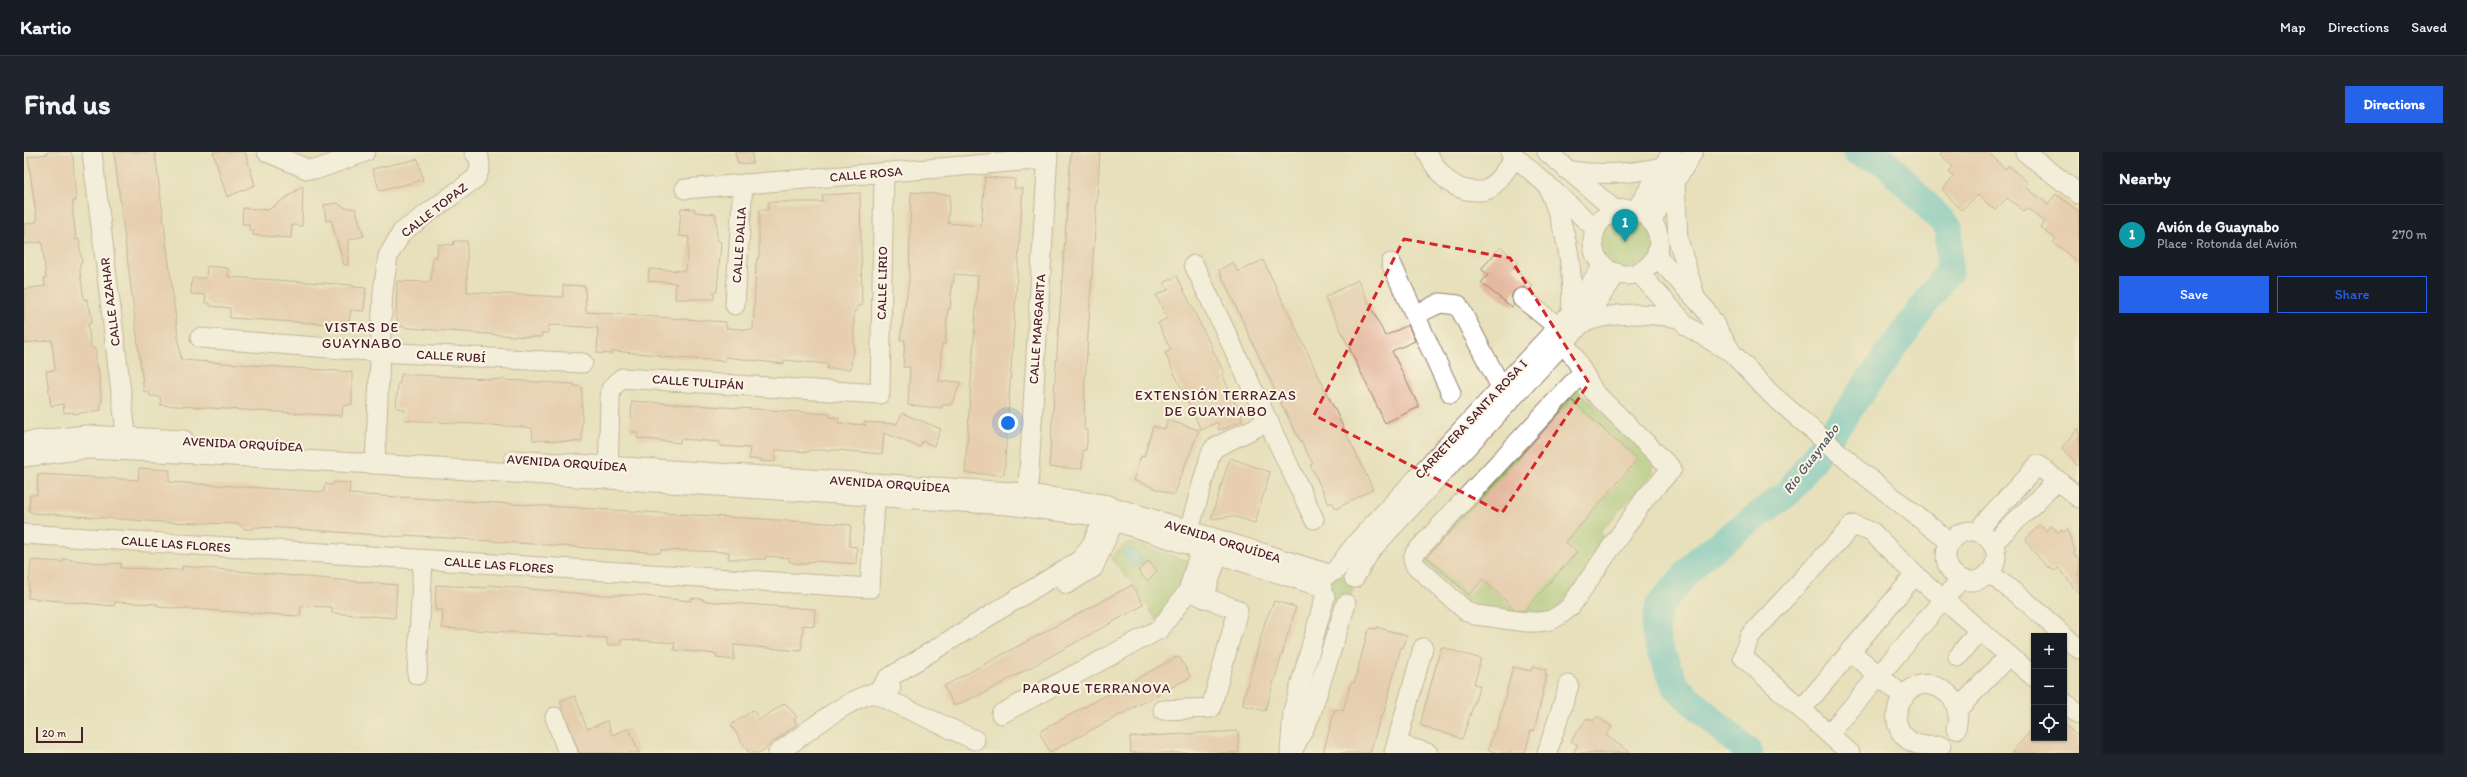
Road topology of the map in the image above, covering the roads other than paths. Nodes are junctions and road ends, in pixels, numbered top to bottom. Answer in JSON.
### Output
{"nodes":[{"id":1,"x":92,"y":152,"type":"edge"},
{"id":2,"x":267,"y":152,"type":"edge"},
{"id":3,"x":365,"y":152,"type":"edge"},
{"id":4,"x":474,"y":152,"type":"edge"},
{"id":5,"x":1427,"y":152,"type":"edge"},
{"id":6,"x":1547,"y":152,"type":"edge"},
{"id":7,"x":2025,"y":152,"type":"edge"},
{"id":8,"x":1513,"y":154,"type":"edge"},
{"id":9,"x":1048,"y":155,"type":"edge"},
{"id":10,"x":1691,"y":155,"type":"edge"},
{"id":11,"x":1667,"y":159,"type":"edge"},
{"id":12,"x":1567,"y":170,"type":"junction"},
{"id":13,"x":884,"y":172,"type":"junction"},
{"id":14,"x":1675,"y":183,"type":"junction"},
{"id":15,"x":744,"y":184,"type":"junction"},
{"id":16,"x":684,"y":189,"type":"dead end"},
{"id":17,"x":1550,"y":189,"type":"junction"},
{"id":18,"x":2079,"y":194,"type":"edge"},
{"id":19,"x":1616,"y":211,"type":"junction"},
{"id":20,"x":1644,"y":215,"type":"junction"},
{"id":21,"x":1596,"y":229,"type":"junction"},
{"id":22,"x":1656,"y":256,"type":"junction"},
{"id":23,"x":1391,"y":263,"type":"dead end"},
{"id":24,"x":1194,"y":265,"type":"dead end"},
{"id":25,"x":1610,"y":269,"type":"junction"},
{"id":26,"x":1638,"y":272,"type":"junction"},
{"id":27,"x":1522,"y":298,"type":"dead end"},
{"id":28,"x":1695,"y":298,"type":"junction"},
{"id":29,"x":735,"y":305,"type":"dead end"},
{"id":30,"x":1415,"y":315,"type":"junction"},
{"id":31,"x":1576,"y":318,"type":"junction"},
{"id":32,"x":1680,"y":318,"type":"junction"},
{"id":33,"x":1557,"y":335,"type":"junction"},
{"id":34,"x":200,"y":338,"type":"dead end"},
{"id":35,"x":381,"y":352,"type":"junction"},
{"id":36,"x":1732,"y":353,"type":"junction"},
{"id":37,"x":583,"y":363,"type":"dead end"},
{"id":38,"x":1583,"y":372,"type":"junction"},
{"id":39,"x":1501,"y":387,"type":"junction"},
{"id":40,"x":1451,"y":393,"type":"dead end"},
{"id":41,"x":880,"y":394,"type":"joint"},
{"id":42,"x":1269,"y":421,"type":"junction"},
{"id":43,"x":24,"y":442,"type":"edge"},
{"id":44,"x":128,"y":444,"type":"junction"},
{"id":45,"x":24,"y":457,"type":"edge"},
{"id":46,"x":375,"y":458,"type":"junction"},
{"id":47,"x":608,"y":473,"type":"junction"},
{"id":48,"x":2058,"y":480,"type":"junction"},
{"id":49,"x":876,"y":491,"type":"junction"},
{"id":50,"x":2079,"y":498,"type":"edge"},
{"id":51,"x":1027,"y":500,"type":"junction"},
{"id":52,"x":1111,"y":513,"type":"junction"},
{"id":53,"x":1314,"y":519,"type":"dead end"},
{"id":54,"x":1190,"y":530,"type":"junction"},
{"id":55,"x":24,"y":534,"type":"edge"},
{"id":56,"x":1986,"y":538,"type":"junction"},
{"id":57,"x":1950,"y":542,"type":"junction"},
{"id":58,"x":1210,"y":550,"type":"junction"},
{"id":59,"x":423,"y":560,"type":"junction"},
{"id":60,"x":1989,"y":573,"type":"junction"},
{"id":61,"x":1915,"y":575,"type":"junction"},
{"id":62,"x":1354,"y":578,"type":"junction"},
{"id":63,"x":1960,"y":579,"type":"junction"},
{"id":64,"x":1328,"y":582,"type":"junction"},
{"id":65,"x":1196,"y":595,"type":"junction"},
{"id":66,"x":1944,"y":600,"type":"junction"},
{"id":67,"x":1346,"y":604,"type":"junction"},
{"id":68,"x":1979,"y":630,"type":"junction"},
{"id":69,"x":1423,"y":648,"type":"dead end"},
{"id":70,"x":2079,"y":648,"type":"edge"},
{"id":71,"x":1850,"y":651,"type":"junction"},
{"id":72,"x":2009,"y":655,"type":"junction"},
{"id":73,"x":1958,"y":658,"type":"dead end"},
{"id":74,"x":2031,"y":674,"type":"edge"},
{"id":75,"x":417,"y":675,"type":"dead end"},
{"id":76,"x":1879,"y":675,"type":"junction"},
{"id":77,"x":1568,"y":685,"type":"dead end"},
{"id":78,"x":876,"y":691,"type":"junction"},
{"id":79,"x":1904,"y":697,"type":"junction"},
{"id":80,"x":2067,"y":705,"type":"edge"},
{"id":81,"x":1802,"y":709,"type":"junction"},
{"id":82,"x":1958,"y":709,"type":"junction"},
{"id":83,"x":1163,"y":710,"type":"dead end"},
{"id":84,"x":1001,"y":714,"type":"dead end"},
{"id":85,"x":2079,"y":715,"type":"edge"},
{"id":86,"x":555,"y":717,"type":"dead end"},
{"id":87,"x":1956,"y":729,"type":"dead end"},
{"id":88,"x":1830,"y":733,"type":"junction"},
{"id":89,"x":975,"y":740,"type":"dead end"},
{"id":90,"x":1941,"y":746,"type":"dead end"},
{"id":91,"x":1396,"y":748,"type":"edge"},
{"id":92,"x":568,"y":753,"type":"edge"},
{"id":93,"x":778,"y":753,"type":"edge"},
{"id":94,"x":1291,"y":753,"type":"edge"},
{"id":95,"x":1428,"y":753,"type":"edge"},
{"id":96,"x":1547,"y":753,"type":"edge"},
{"id":97,"x":1850,"y":753,"type":"edge"}],
"edges":[{"from":1,"to":44,"type":"street","name":"CALLE AZAHAR"},
{"from":2,"to":3,"type":"street"},
{"from":4,"to":35,"type":"street","name":"CALLE TOPAZ"},
{"from":5,"to":8,"type":"street"},
{"from":6,"to":12,"type":"street"},
{"from":7,"to":18,"type":"street"},
{"from":8,"to":17,"type":"street"},
{"from":9,"to":13,"type":"street","name":"CALLE ROSA"},
{"from":9,"to":51,"type":"street","name":"CALLE MARGARITA"},
{"from":10,"to":14,"type":"street"},
{"from":11,"to":12,"type":"street"},
{"from":11,"to":20,"type":"street"},
{"from":12,"to":19,"type":"street"},
{"from":13,"to":15,"type":"street","name":"CALLE ROSA"},
{"from":13,"to":41,"type":"street","name":"CALLE LIRIO"},
{"from":14,"to":20,"type":"street"},
{"from":14,"to":28,"type":"street"},
{"from":15,"to":16,"type":"street","name":"CALLE ROSA"},
{"from":15,"to":29,"type":"street","name":"CALLE DALIA"},
{"from":17,"to":21,"type":"street"},
{"from":17,"to":31,"type":"street"},
{"from":19,"to":20,"type":"street"},
{"from":19,"to":21,"type":"street"},
{"from":20,"to":22,"type":"street"},
{"from":21,"to":25,"type":"street"},
{"from":22,"to":26,"type":"street"},
{"from":22,"to":28,"type":"street"},
{"from":23,"to":30,"type":"street"},
{"from":24,"to":42,"type":"street"},
{"from":25,"to":26,"type":"street"},
{"from":25,"to":31,"type":"street","name":"CARRETERA SANTA ROSA I"},
{"from":26,"to":32,"type":"street"},
{"from":27,"to":33,"type":"street"},
{"from":28,"to":36,"type":"street"},
{"from":30,"to":39,"type":"street"},
{"from":30,"to":40,"type":"street"},
{"from":31,"to":32,"type":"street"},
{"from":31,"to":33,"type":"street","name":"CARRETERA SANTA ROSA I"},
{"from":32,"to":36,"type":"street"},
{"from":33,"to":38,"type":"street"},
{"from":33,"to":39,"type":"street","name":"CARRETERA SANTA ROSA I"},
{"from":33,"to":62,"type":"street","name":"CARRETERA SANTA ROSA I"},
{"from":34,"to":35,"type":"street","name":"CALLE RUBÍ"},
{"from":35,"to":37,"type":"street","name":"CALLE RUBÍ"},
{"from":35,"to":46,"type":"street","name":"CALLE TOPAZ"},
{"from":36,"to":57,"type":"street"},
{"from":38,"to":38,"type":"street"},
{"from":39,"to":64,"type":"street","name":"CARRETERA SANTA ROSA I"},
{"from":41,"to":47,"type":"street","name":"CALLE TULIPÁN"},
{"from":42,"to":53,"type":"street"},
{"from":42,"to":54,"type":"street"},
{"from":43,"to":44,"type":"street","name":"AVENIDA ORQUÍDEA"},
{"from":44,"to":45,"type":"street","name":"AVENIDA ORQUÍDEA"},
{"from":44,"to":46,"type":"street","name":"AVENIDA ORQUÍDEA"},
{"from":46,"to":47,"type":"street","name":"AVENIDA ORQUÍDEA"},
{"from":47,"to":49,"type":"street","name":"AVENIDA ORQUÍDEA"},
{"from":48,"to":50,"type":"street"},
{"from":48,"to":56,"type":"street"},
{"from":48,"to":56,"type":"street"},
{"from":49,"to":51,"type":"street","name":"AVENIDA ORQUÍDEA"},
{"from":49,"to":59,"type":"street","name":"CALLE LAS FLORES"},
{"from":51,"to":52,"type":"street","name":"AVENIDA ORQUÍDEA"},
{"from":52,"to":54,"type":"street","name":"AVENIDA ORQUÍDEA"},
{"from":52,"to":58,"type":"street","name":"AVENIDA ORQUÍDEA"},
{"from":52,"to":78,"type":"street"},
{"from":54,"to":64,"type":"street","name":"AVENIDA ORQUÍDEA"},
{"from":55,"to":59,"type":"street","name":"CALLE LAS FLORES"},
{"from":56,"to":57,"type":"street"},
{"from":56,"to":60,"type":"street"},
{"from":57,"to":63,"type":"street"},
{"from":58,"to":64,"type":"street","name":"AVENIDA ORQUÍDEA"},
{"from":58,"to":65,"type":"street"},
{"from":59,"to":75,"type":"street"},
{"from":60,"to":63,"type":"street"},
{"from":60,"to":70,"type":"street"},
{"from":61,"to":66,"type":"street"},
{"from":61,"to":71,"type":"street"},
{"from":61,"to":81,"type":"street"},
{"from":62,"to":64,"type":"street"},
{"from":62,"to":67,"type":"street"},
{"from":63,"to":66,"type":"street"},
{"from":64,"to":67,"type":"street"},
{"from":64,"to":94,"type":"street","name":"CARRETERA SANTA ROSA I"},
{"from":65,"to":83,"type":"street"},
{"from":65,"to":84,"type":"street"},
{"from":66,"to":68,"type":"street"},
{"from":66,"to":76,"type":"street"},
{"from":67,"to":94,"type":"street","name":"CARRETERA SANTA ROSA I"},
{"from":68,"to":72,"type":"street"},
{"from":68,"to":73,"type":"street"},
{"from":69,"to":91,"type":"street"},
{"from":71,"to":76,"type":"street"},
{"from":71,"to":81,"type":"street"},
{"from":72,"to":74,"type":"street"},
{"from":72,"to":82,"type":"street"},
{"from":76,"to":79,"type":"street"},
{"from":76,"to":88,"type":"street"},
{"from":77,"to":96,"type":"street"},
{"from":78,"to":89,"type":"street"},
{"from":78,"to":93,"type":"street"},
{"from":79,"to":82,"type":"street"},
{"from":79,"to":90,"type":"street"},
{"from":80,"to":85,"type":"street"},
{"from":81,"to":88,"type":"street"},
{"from":82,"to":87,"type":"street"},
{"from":86,"to":92,"type":"street"},
{"from":88,"to":97,"type":"street"},
{"from":91,"to":95,"type":"street"}]}
